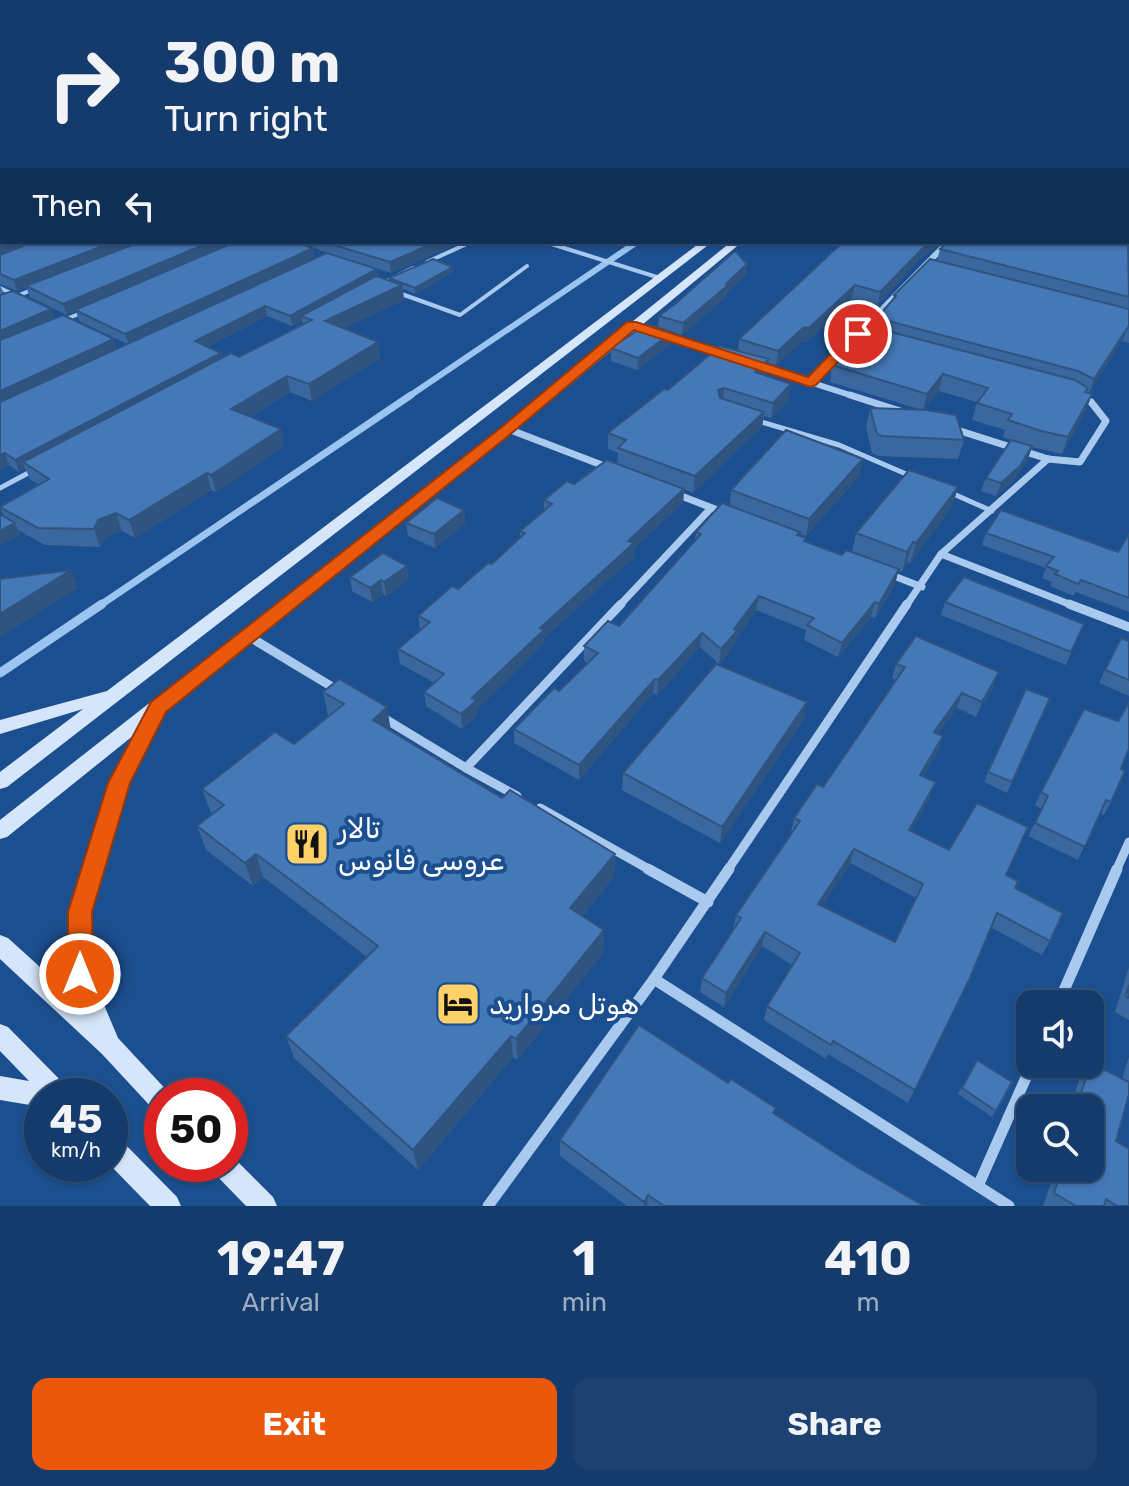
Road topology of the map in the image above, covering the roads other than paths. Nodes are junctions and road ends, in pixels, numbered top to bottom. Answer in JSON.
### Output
{"nodes":[{"id":1,"x":460,"y":244,"type":"edge"},
{"id":2,"x":551,"y":244,"type":"edge"},
{"id":3,"x":704,"y":244,"type":"edge"},
{"id":4,"x":734,"y":244,"type":"edge"},
{"id":5,"x":946,"y":244,"type":"edge"},
{"id":6,"x":464,"y":245,"type":"joint"},
{"id":7,"x":683,"y":261,"type":"junction"},
{"id":8,"x":923,"y":265,"type":"junction"},
{"id":9,"x":527,"y":266,"type":"dead end"},
{"id":10,"x":705,"y":267,"type":"junction"},
{"id":11,"x":937,"y":269,"type":"edge"},
{"id":12,"x":378,"y":273,"type":"edge"},
{"id":13,"x":391,"y":278,"type":"junction"},
{"id":14,"x":660,"y":278,"type":"junction"},
{"id":15,"x":44,"y":285,"type":"edge"},
{"id":16,"x":0,"y":288,"type":"edge"},
{"id":17,"x":17,"y":296,"type":"junction"},
{"id":18,"x":29,"y":302,"type":"edge"},
{"id":19,"x":0,"y":303,"type":"edge"},
{"id":20,"x":94,"y":308,"type":"edge"},
{"id":21,"x":53,"y":314,"type":"edge"},
{"id":22,"x":65,"y":319,"type":"junction"},
{"id":23,"x":52,"y":325,"type":"edge"},
{"id":24,"x":632,"y":325,"type":"junction"},
{"id":25,"x":78,"y":326,"type":"edge"},
{"id":26,"x":858,"y":334,"type":"junction"},
{"id":27,"x":873,"y":338,"type":"edge"},
{"id":28,"x":736,"y":359,"type":"edge"},
{"id":29,"x":751,"y":363,"type":"edge"},
{"id":30,"x":811,"y":382,"type":"junction"},
{"id":31,"x":1071,"y":391,"type":"edge"},
{"id":32,"x":915,"y":416,"type":"edge"},
{"id":33,"x":750,"y":418,"type":"edge"},
{"id":34,"x":944,"y":426,"type":"edge"},
{"id":35,"x":508,"y":429,"type":"junction"},
{"id":36,"x":1048,"y":459,"type":"junction"},
{"id":37,"x":42,"y":466,"type":"edge"},
{"id":38,"x":610,"y":468,"type":"edge"},
{"id":39,"x":922,"y":481,"type":"edge"},
{"id":40,"x":936,"y":487,"type":"edge"},
{"id":41,"x":0,"y":488,"type":"edge"},
{"id":42,"x":668,"y":491,"type":"edge"},
{"id":43,"x":711,"y":508,"type":"junction"},
{"id":44,"x":992,"y":511,"type":"junction"},
{"id":45,"x":725,"y":513,"type":"edge"},
{"id":46,"x":941,"y":554,"type":"junction"},
{"id":47,"x":880,"y":571,"type":"edge"},
{"id":48,"x":922,"y":587,"type":"junction"},
{"id":49,"x":1129,"y":627,"type":"edge"},
{"id":50,"x":248,"y":636,"type":"junction"},
{"id":51,"x":117,"y":692,"type":"junction"},
{"id":52,"x":343,"y":694,"type":"edge"},
{"id":53,"x":158,"y":707,"type":"junction"},
{"id":54,"x":371,"y":710,"type":"edge"},
{"id":55,"x":0,"y":727,"type":"edge"},
{"id":56,"x":466,"y":768,"type":"junction"},
{"id":57,"x":0,"y":782,"type":"edge"},
{"id":58,"x":0,"y":831,"type":"edge"},
{"id":59,"x":1129,"y":842,"type":"edge"},
{"id":60,"x":708,"y":902,"type":"junction"},
{"id":61,"x":0,"y":945,"type":"edge"},
{"id":62,"x":654,"y":979,"type":"junction"},
{"id":63,"x":1064,"y":990,"type":"edge"},
{"id":64,"x":0,"y":1035,"type":"edge"},
{"id":65,"x":110,"y":1046,"type":"junction"},
{"id":66,"x":42,"y":1078,"type":"edge"},
{"id":67,"x":1026,"y":1078,"type":"edge"},
{"id":68,"x":144,"y":1081,"type":"edge"},
{"id":69,"x":0,"y":1088,"type":"edge"},
{"id":70,"x":24,"y":1092,"type":"edge"},
{"id":71,"x":128,"y":1165,"type":"edge"},
{"id":72,"x":241,"y":1182,"type":"edge"},
{"id":73,"x":978,"y":1186,"type":"junction"},
{"id":74,"x":168,"y":1206,"type":"edge"},
{"id":75,"x":264,"y":1206,"type":"edge"},
{"id":76,"x":488,"y":1206,"type":"edge"},
{"id":77,"x":1009,"y":1206,"type":"edge"}],
"edges":[{"from":1,"to":6,"type":"lane"},
{"from":2,"to":14,"type":"lane"},
{"from":3,"to":7,"type":"main road"},
{"from":4,"to":10,"type":"main road"},
{"from":5,"to":8,"type":"street"},
{"from":6,"to":13,"type":"lane"},
{"from":7,"to":10,"type":"main road"},
{"from":7,"to":14,"type":"main road"},
{"from":8,"to":11,"type":"street"},
{"from":8,"to":26,"type":"street"},
{"from":9,"to":13,"type":"lane"},
{"from":10,"to":24,"type":"main road"},
{"from":12,"to":13,"type":"lane"},
{"from":14,"to":51,"type":"main road"},
{"from":15,"to":17,"type":"lane"},
{"from":16,"to":17,"type":"lane"},
{"from":17,"to":18,"type":"lane"},
{"from":17,"to":19,"type":"lane"},
{"from":20,"to":22,"type":"lane"},
{"from":21,"to":22,"type":"lane"},
{"from":22,"to":23,"type":"lane"},
{"from":22,"to":25,"type":"lane"},
{"from":24,"to":28,"type":"street"},
{"from":24,"to":35,"type":"main road"},
{"from":26,"to":27,"type":"street"},
{"from":26,"to":30,"type":"street"},
{"from":29,"to":30,"type":"street"},
{"from":30,"to":32,"type":"street"},
{"from":31,"to":36,"type":"street"},
{"from":33,"to":39,"type":"lane"},
{"from":34,"to":36,"type":"street"},
{"from":35,"to":38,"type":"street"},
{"from":35,"to":50,"type":"main road"},
{"from":36,"to":44,"type":"street"},
{"from":37,"to":41,"type":"lane"},
{"from":40,"to":44,"type":"lane"},
{"from":42,"to":43,"type":"street"},
{"from":43,"to":45,"type":"street"},
{"from":43,"to":56,"type":"street"},
{"from":44,"to":46,"type":"street"},
{"from":46,"to":48,"type":"street"},
{"from":46,"to":49,"type":"street"},
{"from":47,"to":48,"type":"street"},
{"from":48,"to":60,"type":"street"},
{"from":50,"to":52,"type":"street"},
{"from":50,"to":53,"type":"main road"},
{"from":51,"to":55,"type":"main road"},
{"from":51,"to":57,"type":"main road"},
{"from":53,"to":58,"type":"main road"},
{"from":53,"to":65,"type":"main road"},
{"from":54,"to":56,"type":"street"},
{"from":56,"to":60,"type":"street"},
{"from":59,"to":63,"type":"street"},
{"from":60,"to":62,"type":"street"},
{"from":61,"to":65,"type":"main road"},
{"from":62,"to":73,"type":"street"},
{"from":62,"to":76,"type":"street"},
{"from":64,"to":66,"type":"main road"},
{"from":65,"to":68,"type":"main road"},
{"from":67,"to":73,"type":"street"},
{"from":69,"to":70,"type":"main road"},
{"from":71,"to":74,"type":"main road"},
{"from":72,"to":75,"type":"main road"},
{"from":73,"to":77,"type":"street"}]}
